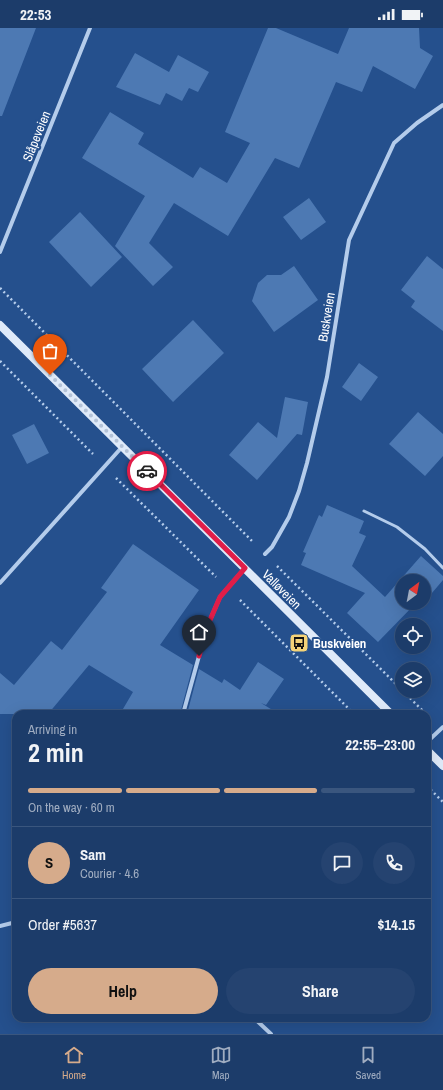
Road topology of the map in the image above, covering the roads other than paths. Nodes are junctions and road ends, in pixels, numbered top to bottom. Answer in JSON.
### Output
{"nodes":[{"id":1,"x":90,"y":28,"type":"edge"},
{"id":2,"x":443,"y":105,"type":"edge"},
{"id":3,"x":0,"y":252,"type":"edge"},
{"id":4,"x":0,"y":325,"type":"edge"},
{"id":5,"x":122,"y":447,"type":"junction"},
{"id":6,"x":364,"y":511,"type":"dead end"},
{"id":7,"x":265,"y":554,"type":"road end"},
{"id":8,"x":245,"y":568,"type":"junction"},
{"id":9,"x":443,"y":568,"type":"edge"},
{"id":10,"x":0,"y":583,"type":"edge"},
{"id":11,"x":184,"y":710,"type":"edge"},
{"id":12,"x":387,"y":710,"type":"edge"},
{"id":13,"x":443,"y":727,"type":"edge"},
{"id":14,"x":431,"y":738,"type":"edge"},
{"id":15,"x":431,"y":754,"type":"edge"},
{"id":16,"x":443,"y":766,"type":"edge"},
{"id":17,"x":12,"y":923,"type":"edge"},
{"id":18,"x":0,"y":926,"type":"edge"},
{"id":19,"x":258,"y":1022,"type":"edge"},
{"id":20,"x":271,"y":1034,"type":"edge"}],
"edges":[{"from":1,"to":3,"type":"street","name":"Slåpeveien"},
{"from":2,"to":7,"type":"street","name":"Buskveien"},
{"from":4,"to":5,"type":"main road","name":"Valløveien"},
{"from":5,"to":8,"type":"main road","name":"Valløveien"},
{"from":5,"to":10,"type":"street"},
{"from":6,"to":9,"type":"lane"},
{"from":8,"to":11,"type":"street"},
{"from":8,"to":12,"type":"main road","name":"Valløveien"},
{"from":13,"to":14,"type":"street"},
{"from":15,"to":16,"type":"main road"},
{"from":17,"to":18,"type":"street"},
{"from":19,"to":20,"type":"street"}]}
